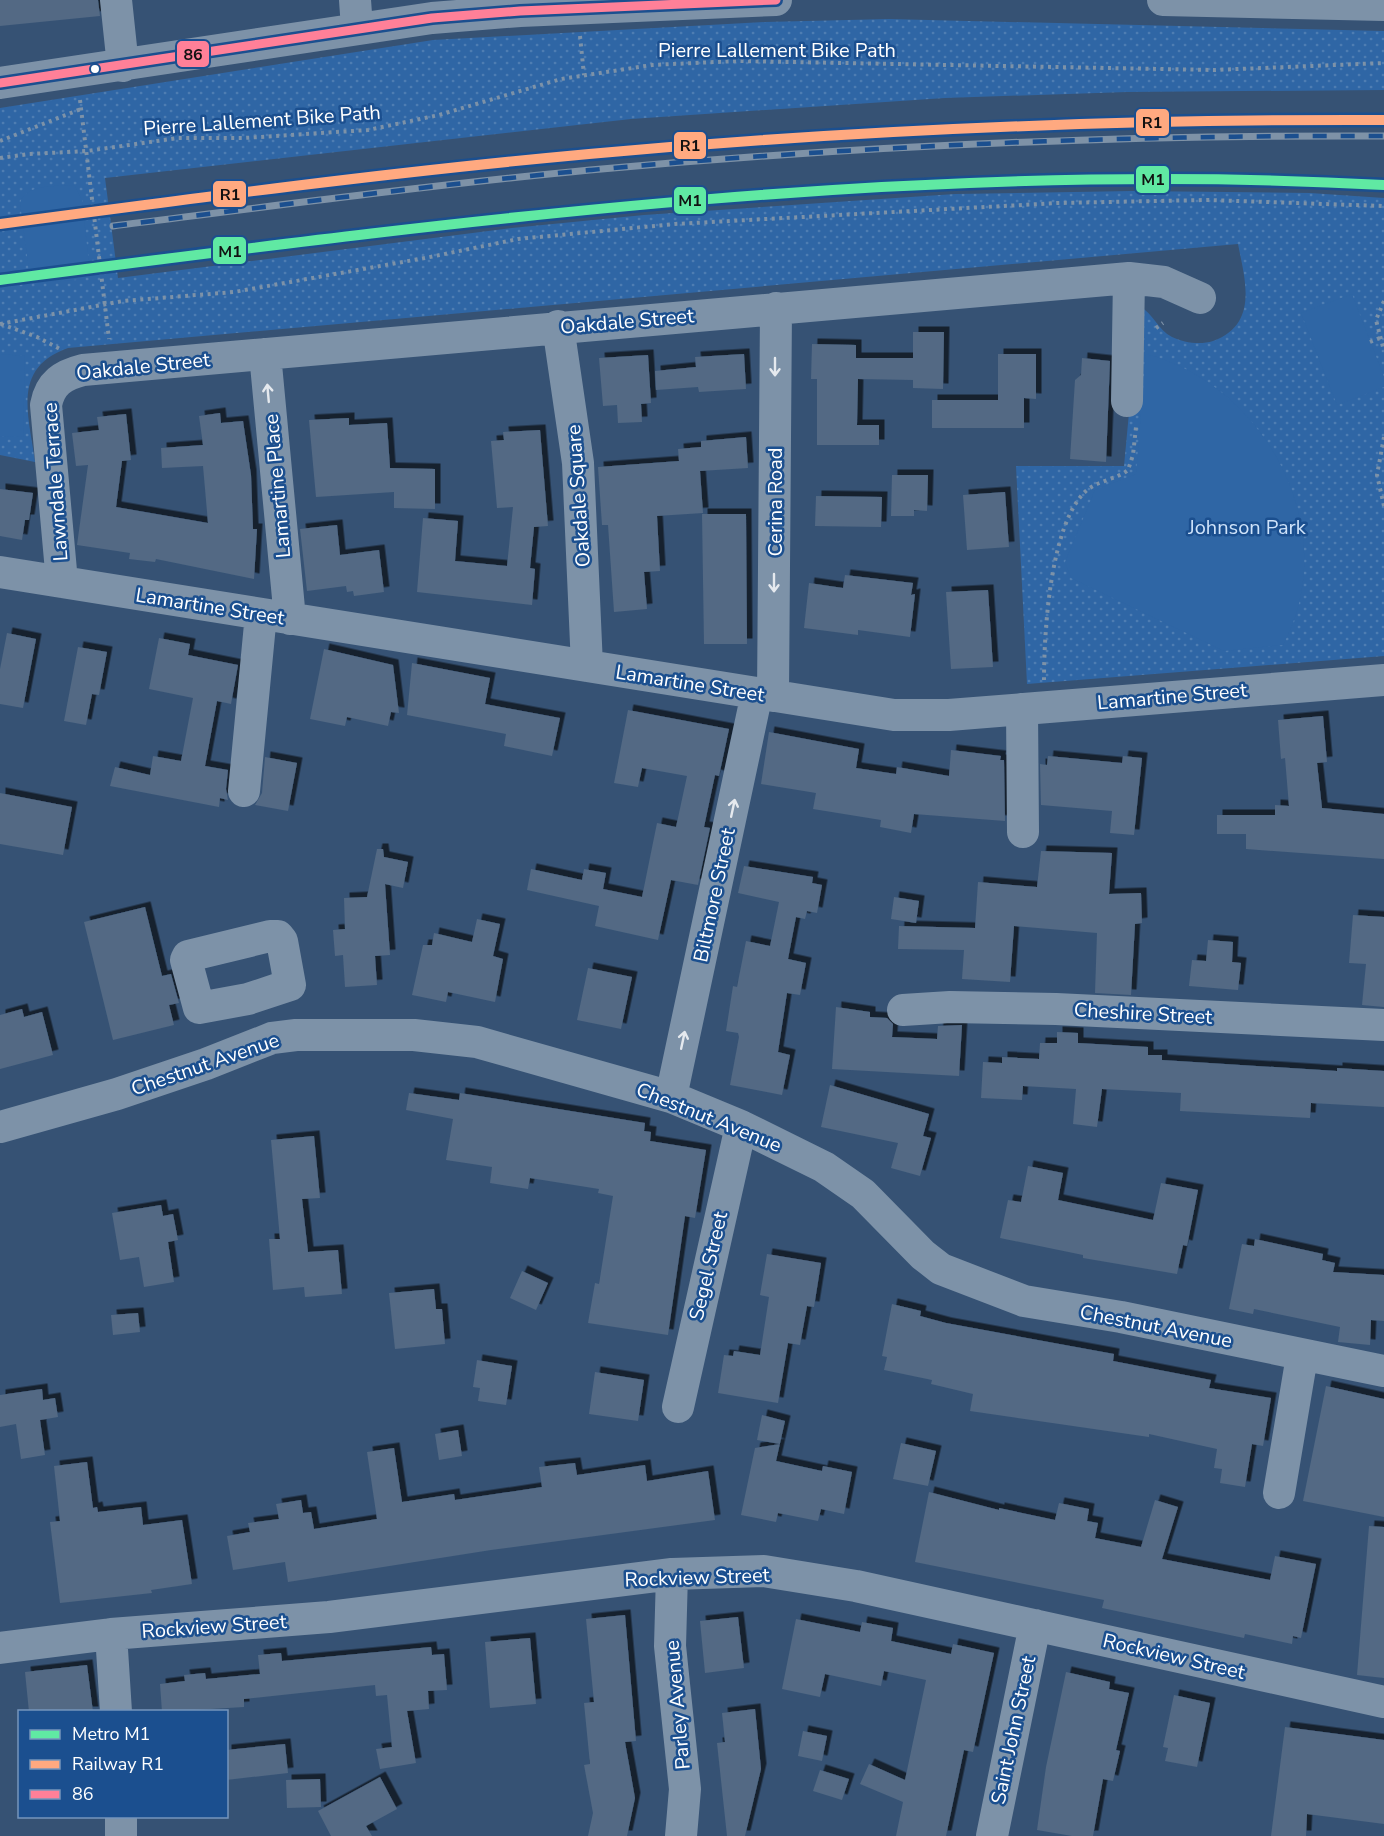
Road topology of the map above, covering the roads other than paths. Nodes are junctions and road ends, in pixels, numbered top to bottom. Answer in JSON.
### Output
{"nodes":[{"id":1,"x":116,"y":0,"type":"edge"},
{"id":2,"x":776,"y":0,"type":"edge"},
{"id":3,"x":1163,"y":0,"type":"edge"},
{"id":4,"x":550,"y":5,"type":"edge"},
{"id":5,"x":1384,"y":5,"type":"edge"},
{"id":6,"x":356,"y":14,"type":"edge"},
{"id":7,"x":123,"y":66,"type":"junction"},
{"id":8,"x":0,"y":83,"type":"edge"},
{"id":9,"x":1129,"y":278,"type":"junction"},
{"id":10,"x":1200,"y":298,"type":"dead end"},
{"id":11,"x":776,"y":308,"type":"junction"},
{"id":12,"x":558,"y":326,"type":"junction"},
{"id":13,"x":265,"y":354,"type":"junction"},
{"id":14,"x":55,"y":383,"type":"joint"},
{"id":15,"x":1131,"y":411,"type":"road end"},
{"id":16,"x":0,"y":572,"type":"edge"},
{"id":17,"x":62,"y":582,"type":"junction"},
{"id":18,"x":275,"y":616,"type":"junction"},
{"id":19,"x":587,"y":666,"type":"junction"},
{"id":20,"x":1384,"y":680,"type":"edge"},
{"id":21,"x":765,"y":695,"type":"junction"},
{"id":22,"x":1022,"y":709,"type":"junction"},
{"id":23,"x":244,"y":791,"type":"dead end"},
{"id":24,"x":1023,"y":832,"type":"dead end"},
{"id":25,"x":248,"y":999,"type":"dead end"},
{"id":26,"x":903,"y":1011,"type":"dead end"},
{"id":27,"x":1384,"y":1025,"type":"edge"},
{"id":28,"x":256,"y":1044,"type":"junction"},
{"id":29,"x":671,"y":1097,"type":"junction"},
{"id":30,"x":741,"y":1126,"type":"junction"},
{"id":31,"x":0,"y":1127,"type":"edge"},
{"id":32,"x":1302,"y":1356,"type":"junction"},
{"id":33,"x":1384,"y":1371,"type":"edge"},
{"id":34,"x":678,"y":1407,"type":"dead end"},
{"id":35,"x":1279,"y":1493,"type":"dead end"},
{"id":36,"x":672,"y":1574,"type":"junction"},
{"id":37,"x":1035,"y":1624,"type":"junction"},
{"id":38,"x":111,"y":1634,"type":"junction"},
{"id":39,"x":0,"y":1648,"type":"edge"},
{"id":40,"x":1384,"y":1702,"type":"edge"},
{"id":41,"x":116,"y":1710,"type":"edge"},
{"id":42,"x":121,"y":1818,"type":"edge"},
{"id":43,"x":121,"y":1836,"type":"edge"},
{"id":44,"x":681,"y":1836,"type":"edge"},
{"id":45,"x":992,"y":1836,"type":"edge"}],
"edges":[{"from":1,"to":7,"type":"street"},
{"from":2,"to":4,"type":"street"},
{"from":3,"to":5,"type":"street"},
{"from":4,"to":6,"type":"street"},
{"from":6,"to":7,"type":"street"},
{"from":7,"to":8,"type":"street"},
{"from":9,"to":10,"type":"street","name":"Oakdale Street"},
{"from":9,"to":11,"type":"street","name":"Oakdale Street"},
{"from":9,"to":15,"type":"street"},
{"from":11,"to":12,"type":"street","name":"Oakdale Street"},
{"from":11,"to":21,"type":"street","name":"Cerina Road","one_way":true},
{"from":12,"to":13,"type":"street","name":"Oakdale Street"},
{"from":12,"to":19,"type":"street","name":"Oakdale Square"},
{"from":13,"to":14,"type":"street","name":"Oakdale Street"},
{"from":18,"to":13,"type":"street","name":"Lamartine Place","one_way":true},
{"from":14,"to":17,"type":"street","name":"Lawndale Terrace"},
{"from":16,"to":17,"type":"street","name":"Lamartine Street"},
{"from":17,"to":18,"type":"street","name":"Lamartine Street"},
{"from":18,"to":19,"type":"street","name":"Lamartine Street"},
{"from":18,"to":23,"type":"street","name":"Lamartine Place"},
{"from":19,"to":21,"type":"street","name":"Lamartine Street"},
{"from":20,"to":22,"type":"street","name":"Lamartine Street"},
{"from":21,"to":22,"type":"street","name":"Lamartine Street"},
{"from":29,"to":21,"type":"street","name":"Biltmore Street","one_way":true},
{"from":22,"to":24,"type":"street"},
{"from":25,"to":28,"type":"street"},
{"from":26,"to":27,"type":"street","name":"Cheshire Street"},
{"from":28,"to":29,"type":"street","name":"Chestnut Avenue"},
{"from":28,"to":31,"type":"street","name":"Chestnut Avenue"},
{"from":29,"to":30,"type":"street","name":"Chestnut Avenue"},
{"from":30,"to":32,"type":"street","name":"Chestnut Avenue"},
{"from":30,"to":34,"type":"street","name":"Segel Street"},
{"from":32,"to":33,"type":"street","name":"Chestnut Avenue"},
{"from":32,"to":35,"type":"street"},
{"from":36,"to":37,"type":"street","name":"Rockview Street"},
{"from":36,"to":38,"type":"street","name":"Rockview Street"},
{"from":36,"to":44,"type":"street","name":"Parley Avenue"},
{"from":37,"to":40,"type":"street","name":"Rockview Street"},
{"from":37,"to":45,"type":"street","name":"Saint John Street"},
{"from":38,"to":39,"type":"street","name":"Rockview Street"},
{"from":38,"to":41,"type":"street"},
{"from":42,"to":43,"type":"street"}]}
